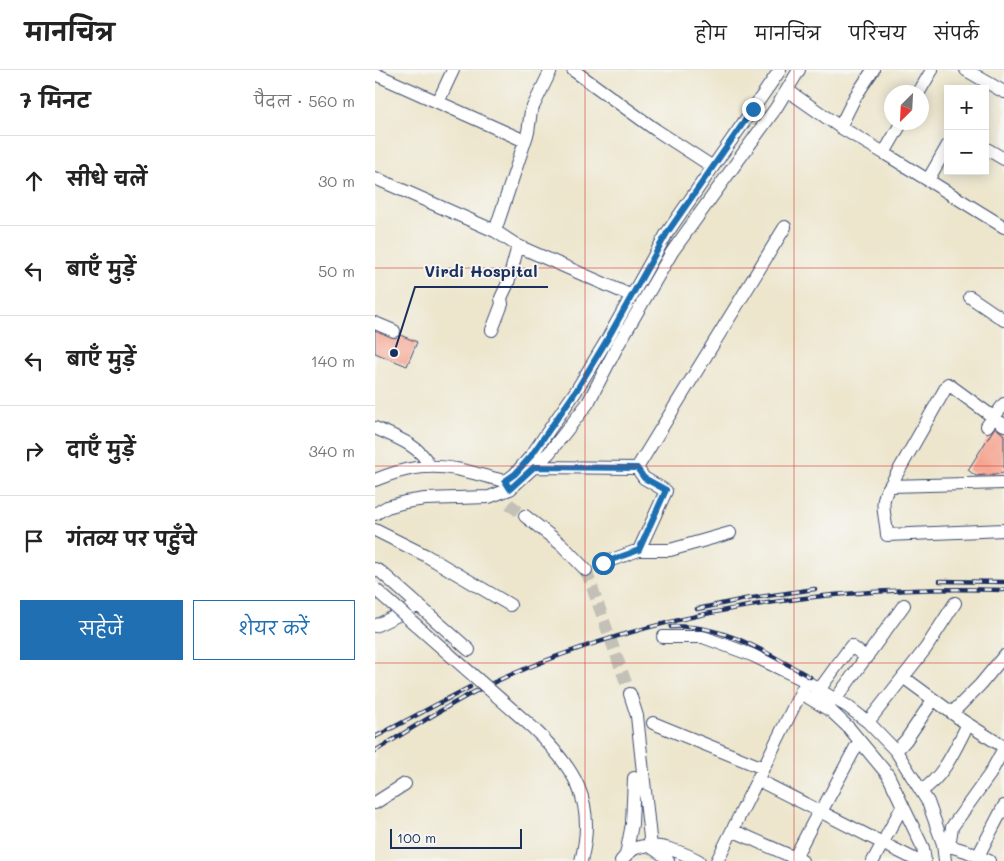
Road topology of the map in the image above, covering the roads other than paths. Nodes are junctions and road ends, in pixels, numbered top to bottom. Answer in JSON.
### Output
{"nodes":[{"id":1,"x":453,"y":70,"type":"edge"},
{"id":2,"x":551,"y":70,"type":"edge"},
{"id":3,"x":573,"y":70,"type":"edge"},
{"id":4,"x":780,"y":70,"type":"edge"},
{"id":5,"x":799,"y":70,"type":"edge"},
{"id":6,"x":873,"y":70,"type":"edge"},
{"id":7,"x":933,"y":70,"type":"edge"},
{"id":8,"x":966,"y":70,"type":"edge"},
{"id":9,"x":375,"y":74,"type":"edge"},
{"id":10,"x":923,"y":85,"type":"edge"},
{"id":11,"x":981,"y":85,"type":"edge"},
{"id":12,"x":989,"y":87,"type":"edge"},
{"id":13,"x":787,"y":90,"type":"junction"},
{"id":14,"x":1004,"y":92,"type":"edge"},
{"id":15,"x":438,"y":102,"type":"junction"},
{"id":16,"x":840,"y":127,"type":"junction"},
{"id":17,"x":897,"y":130,"type":"edge"},
{"id":18,"x":525,"y":142,"type":"junction"},
{"id":19,"x":989,"y":150,"type":"edge"},
{"id":20,"x":884,"y":152,"type":"junction"},
{"id":21,"x":944,"y":152,"type":"edge"},
{"id":22,"x":1004,"y":159,"type":"edge"},
{"id":23,"x":713,"y":167,"type":"junction"},
{"id":24,"x":375,"y":178,"type":"edge"},
{"id":25,"x":928,"y":180,"type":"junction"},
{"id":26,"x":785,"y":227,"type":"dead end"},
{"id":27,"x":1004,"y":227,"type":"edge"},
{"id":28,"x":495,"y":231,"type":"junction"},
{"id":29,"x":518,"y":246,"type":"junction"},
{"id":30,"x":632,"y":296,"type":"junction"},
{"id":31,"x":970,"y":297,"type":"dead end"},
{"id":32,"x":1004,"y":320,"type":"edge"},
{"id":33,"x":375,"y":323,"type":"edge"},
{"id":34,"x":394,"y":330,"type":"dead end"},
{"id":35,"x":492,"y":330,"type":"dead end"},
{"id":36,"x":1004,"y":404,"type":"edge"},
{"id":37,"x":995,"y":423,"type":"edge"},
{"id":38,"x":375,"y":428,"type":"edge"},
{"id":39,"x":429,"y":466,"type":"junction"},
{"id":40,"x":534,"y":467,"type":"junction"},
{"id":41,"x":637,"y":468,"type":"junction"},
{"id":42,"x":375,"y":480,"type":"edge"},
{"id":43,"x":1004,"y":483,"type":"edge"},
{"id":44,"x":508,"y":485,"type":"junction"},
{"id":45,"x":890,"y":486,"type":"junction"},
{"id":46,"x":496,"y":494,"type":"junction"},
{"id":47,"x":509,"y":504,"type":"tunnel mouth"},
{"id":48,"x":375,"y":514,"type":"edge"},
{"id":49,"x":525,"y":516,"type":"tunnel mouth"},
{"id":50,"x":375,"y":530,"type":"edge"},
{"id":51,"x":1004,"y":530,"type":"edge"},
{"id":52,"x":730,"y":533,"type":"dead end"},
{"id":53,"x":639,"y":550,"type":"junction"},
{"id":54,"x":603,"y":563,"type":"dead end"},
{"id":55,"x":375,"y":569,"type":"edge"},
{"id":56,"x":586,"y":570,"type":"tunnel mouth"},
{"id":57,"x":375,"y":589,"type":"edge"},
{"id":58,"x":955,"y":603,"type":"dead end"},
{"id":59,"x":419,"y":605,"type":"junction"},
{"id":60,"x":510,"y":605,"type":"dead end"},
{"id":61,"x":904,"y":605,"type":"dead end"},
{"id":62,"x":375,"y":626,"type":"edge"},
{"id":63,"x":663,"y":637,"type":"dead end"},
{"id":64,"x":469,"y":650,"type":"dead end"},
{"id":65,"x":1004,"y":656,"type":"edge"},
{"id":66,"x":867,"y":658,"type":"junction"},
{"id":67,"x":903,"y":677,"type":"junction"},
{"id":68,"x":806,"y":681,"type":"junction"},
{"id":69,"x":819,"y":690,"type":"junction"},
{"id":70,"x":801,"y":693,"type":"junction"},
{"id":71,"x":630,"y":694,"type":"tunnel mouth"},
{"id":72,"x":835,"y":700,"type":"junction"},
{"id":73,"x":933,"y":700,"type":"junction"},
{"id":74,"x":952,"y":713,"type":"junction"},
{"id":75,"x":653,"y":722,"type":"dead end"},
{"id":76,"x":868,"y":722,"type":"junction"},
{"id":77,"x":969,"y":724,"type":"junction"},
{"id":78,"x":859,"y":740,"type":"junction"},
{"id":79,"x":1004,"y":747,"type":"edge"},
{"id":80,"x":896,"y":751,"type":"junction"},
{"id":81,"x":763,"y":768,"type":"junction"},
{"id":82,"x":633,"y":778,"type":"dead end"},
{"id":83,"x":758,"y":780,"type":"junction"},
{"id":84,"x":405,"y":784,"type":"dead end"},
{"id":85,"x":921,"y":791,"type":"junction"},
{"id":86,"x":375,"y":802,"type":"edge"},
{"id":87,"x":1004,"y":806,"type":"edge"},
{"id":88,"x":902,"y":807,"type":"junction"},
{"id":89,"x":821,"y":812,"type":"junction"},
{"id":90,"x":632,"y":824,"type":"junction"},
{"id":91,"x":951,"y":827,"type":"junction"},
{"id":92,"x":937,"y":829,"type":"junction"},
{"id":93,"x":733,"y":831,"type":"junction"},
{"id":94,"x":650,"y":832,"type":"junction"},
{"id":95,"x":883,"y":842,"type":"junction"},
{"id":96,"x":946,"y":845,"type":"junction"},
{"id":97,"x":651,"y":847,"type":"junction"},
{"id":98,"x":665,"y":848,"type":"junction"},
{"id":99,"x":623,"y":858,"type":"edge"},
{"id":100,"x":984,"y":858,"type":"edge"},
{"id":101,"x":796,"y":860,"type":"edge"},
{"id":102,"x":581,"y":861,"type":"edge"},
{"id":103,"x":668,"y":861,"type":"edge"},
{"id":104,"x":677,"y":861,"type":"edge"},
{"id":105,"x":699,"y":861,"type":"edge"},
{"id":106,"x":717,"y":861,"type":"edge"},
{"id":107,"x":873,"y":861,"type":"edge"},
{"id":108,"x":918,"y":861,"type":"edge"},
{"id":109,"x":925,"y":861,"type":"edge"},
{"id":110,"x":945,"y":861,"type":"edge"}],
"edges":[{"from":1,"to":15,"type":"street"},
{"from":2,"to":18,"type":"street"},
{"from":3,"to":23,"type":"street"},
{"from":4,"to":23,"type":"street"},
{"from":5,"to":13,"type":"street"},
{"from":6,"to":16,"type":"street"},
{"from":7,"to":10,"type":"street"},
{"from":8,"to":11,"type":"street"},
{"from":9,"to":15,"type":"street"},
{"from":12,"to":14,"type":"street"},
{"from":13,"to":16,"type":"street"},
{"from":13,"to":40,"type":"street"},
{"from":15,"to":18,"type":"street"},
{"from":16,"to":20,"type":"street"},
{"from":17,"to":20,"type":"street"},
{"from":18,"to":28,"type":"street"},
{"from":19,"to":22,"type":"street"},
{"from":20,"to":25,"type":"street"},
{"from":21,"to":25,"type":"street"},
{"from":23,"to":30,"type":"street"},
{"from":24,"to":28,"type":"street"},
{"from":25,"to":27,"type":"street"},
{"from":26,"to":41,"type":"street"},
{"from":28,"to":29,"type":"street"},
{"from":29,"to":30,"type":"street"},
{"from":29,"to":35,"type":"street"},
{"from":30,"to":44,"type":"street"},
{"from":31,"to":32,"type":"street"},
{"from":33,"to":34,"type":"street"},
{"from":36,"to":37,"type":"street"},
{"from":37,"to":45,"type":"street"},
{"from":38,"to":39,"type":"street"},
{"from":39,"to":42,"type":"street"},
{"from":39,"to":44,"type":"street"},
{"from":40,"to":41,"type":"street"},
{"from":40,"to":44,"type":"street"},
{"from":41,"to":53,"type":"street"},
{"from":43,"to":45,"type":"street"},
{"from":44,"to":46,"type":"street"},
{"from":45,"to":51,"type":"street"},
{"from":46,"to":47,"type":"street"},
{"from":46,"to":48,"type":"street"},
{"from":49,"to":56,"type":"street"},
{"from":50,"to":60,"type":"street"},
{"from":52,"to":53,"type":"street"},
{"from":53,"to":54,"type":"street"},
{"from":55,"to":59,"type":"street"},
{"from":57,"to":102,"type":"street","bridge":true},
{"from":58,"to":67,"type":"street"},
{"from":59,"to":62,"type":"street"},
{"from":59,"to":64,"type":"street"},
{"from":61,"to":66,"type":"street"},
{"from":63,"to":68,"type":"street"},
{"from":65,"to":74,"type":"street"},
{"from":66,"to":69,"type":"street"},
{"from":66,"to":72,"type":"street"},
{"from":67,"to":73,"type":"street"},
{"from":67,"to":76,"type":"street"},
{"from":68,"to":69,"type":"street"},
{"from":68,"to":70,"type":"street"},
{"from":69,"to":72,"type":"street"},
{"from":70,"to":78,"type":"street"},
{"from":70,"to":81,"type":"street"},
{"from":71,"to":94,"type":"street"},
{"from":72,"to":76,"type":"street"},
{"from":73,"to":74,"type":"street"},
{"from":73,"to":80,"type":"street"},
{"from":74,"to":77,"type":"street"},
{"from":75,"to":81,"type":"street"},
{"from":76,"to":80,"type":"street"},
{"from":77,"to":79,"type":"street"},
{"from":77,"to":85,"type":"street"},
{"from":78,"to":88,"type":"street"},
{"from":78,"to":89,"type":"street"},
{"from":79,"to":91,"type":"street"},
{"from":80,"to":85,"type":"street"},
{"from":81,"to":83,"type":"street"},
{"from":82,"to":90,"type":"street"},
{"from":83,"to":89,"type":"street"},
{"from":83,"to":93,"type":"street"},
{"from":84,"to":86,"type":"street"},
{"from":85,"to":92,"type":"street"},
{"from":87,"to":100,"type":"street"},
{"from":88,"to":95,"type":"street"},
{"from":88,"to":109,"type":"street"},
{"from":89,"to":95,"type":"street"},
{"from":89,"to":101,"type":"street"},
{"from":90,"to":94,"type":"street"},
{"from":90,"to":99,"type":"street"},
{"from":91,"to":92,"type":"street"},
{"from":91,"to":96,"type":"street"},
{"from":92,"to":96,"type":"street"},
{"from":93,"to":101,"type":"street"},
{"from":93,"to":106,"type":"street"},
{"from":94,"to":97,"type":"street"},
{"from":95,"to":107,"type":"street"},
{"from":95,"to":108,"type":"street"},
{"from":96,"to":100,"type":"street"},
{"from":96,"to":110,"type":"street"},
{"from":97,"to":98,"type":"street"},
{"from":97,"to":99,"type":"street"},
{"from":97,"to":103,"type":"street"},
{"from":98,"to":104,"type":"street"},
{"from":98,"to":105,"type":"street"}]}
